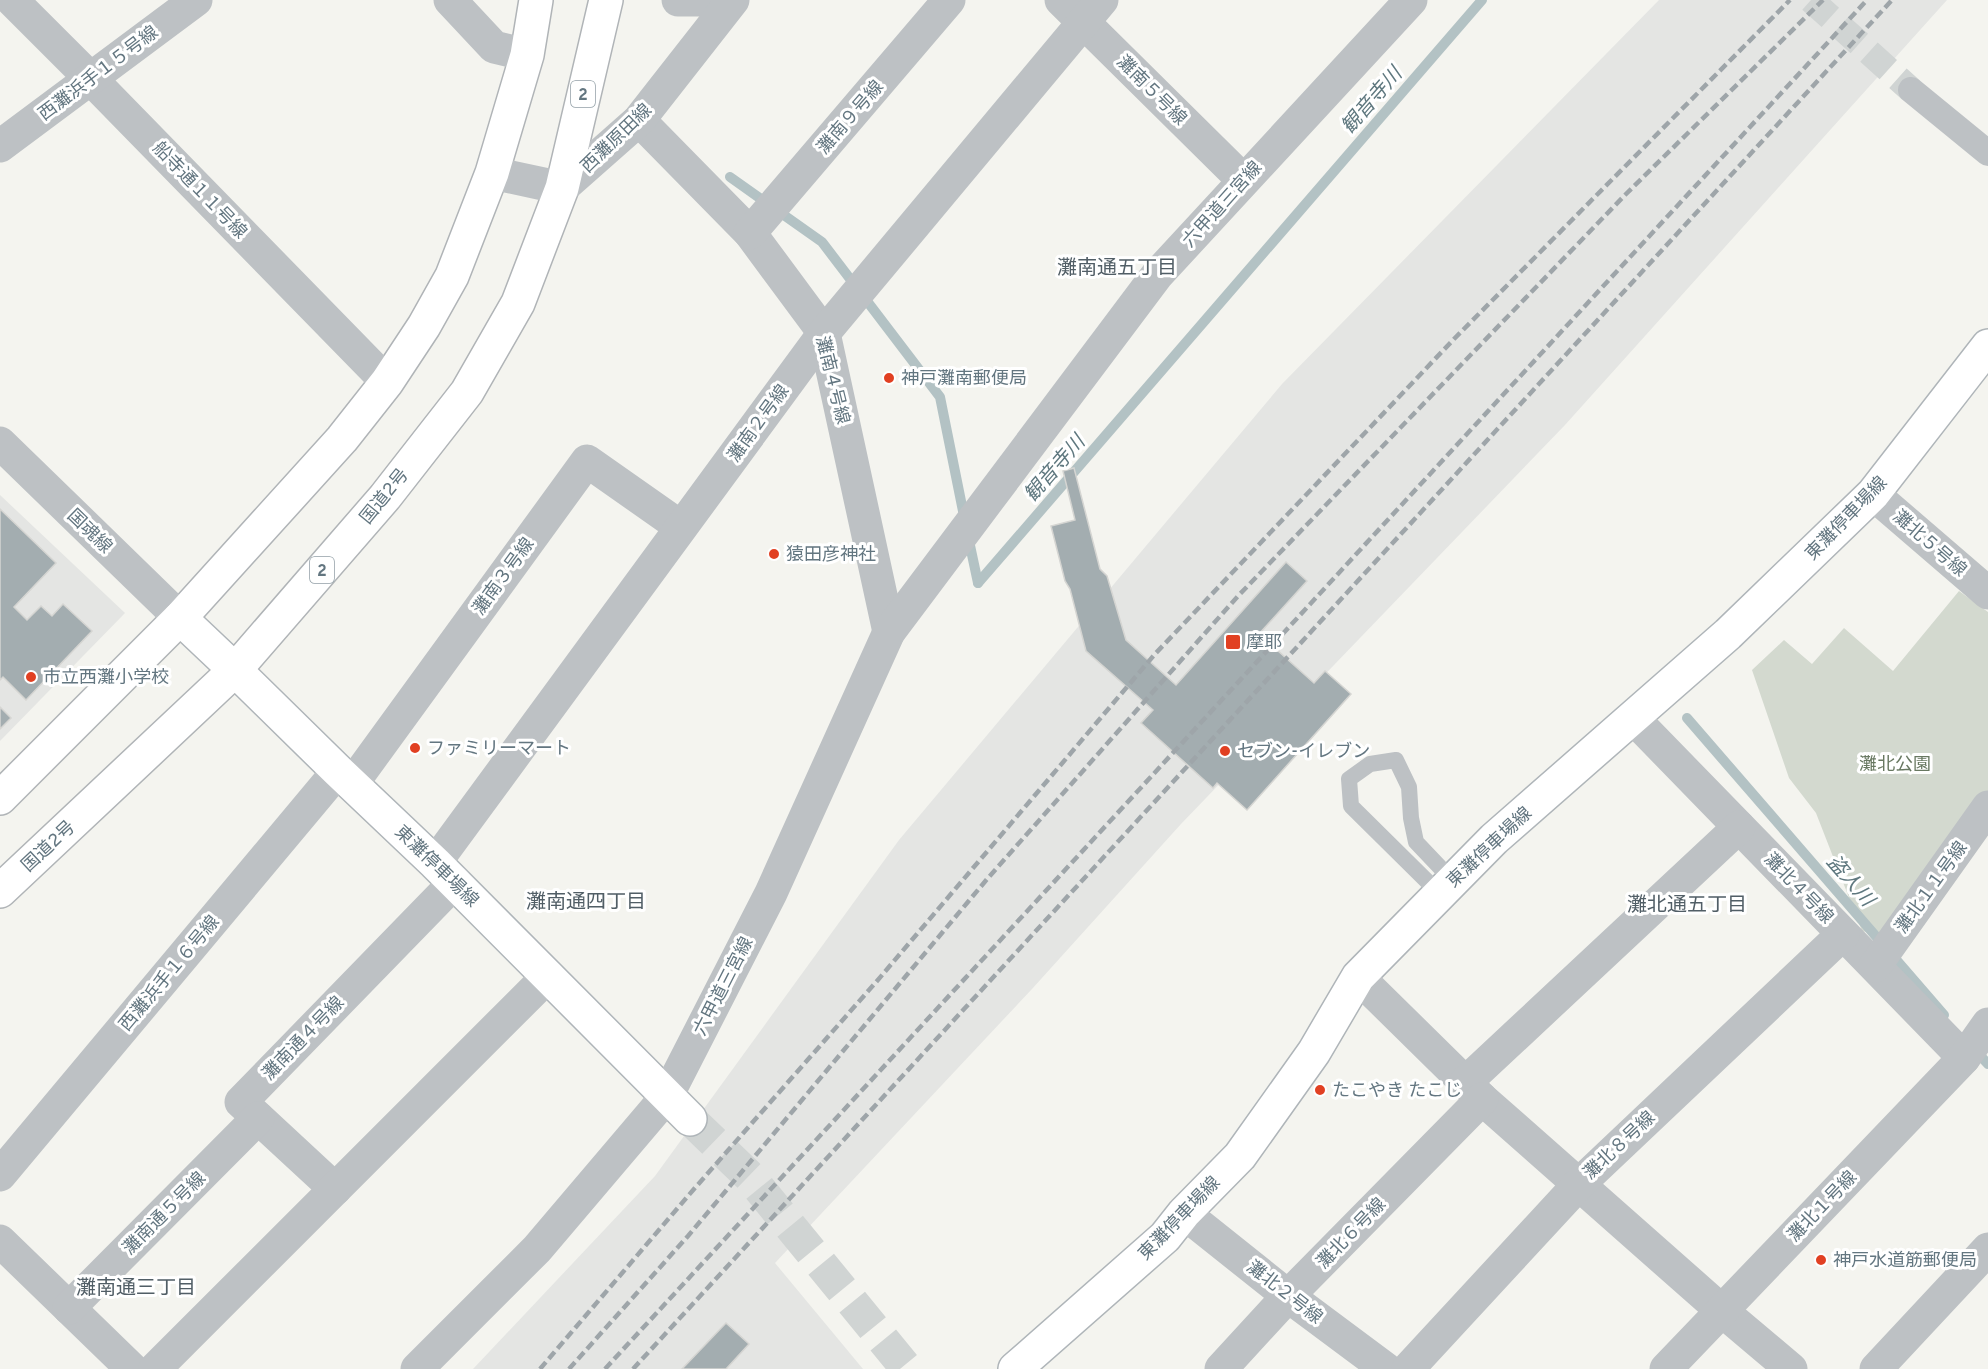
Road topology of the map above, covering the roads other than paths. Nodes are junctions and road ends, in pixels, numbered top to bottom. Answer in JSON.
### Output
{"nodes":[{"id":1,"x":12,"y":0,"type":"edge"},
{"id":2,"x":196,"y":0,"type":"edge"},
{"id":3,"x":450,"y":0,"type":"edge"},
{"id":4,"x":536,"y":0,"type":"edge"},
{"id":5,"x":606,"y":0,"type":"edge"},
{"id":6,"x":678,"y":0,"type":"edge"},
{"id":7,"x":699,"y":0,"type":"edge"},
{"id":8,"x":733,"y":0,"type":"edge"},
{"id":9,"x":949,"y":0,"type":"edge"},
{"id":10,"x":1411,"y":0,"type":"edge"},
{"id":11,"x":1082,"y":7,"type":"edge"},
{"id":12,"x":527,"y":55,"type":"junction"},
{"id":13,"x":91,"y":79,"type":"junction"},
{"id":14,"x":1911,"y":90,"type":"tunnel mouth"},
{"id":15,"x":639,"y":120,"type":"junction"},
{"id":16,"x":0,"y":146,"type":"edge"},
{"id":17,"x":1988,"y":153,"type":"edge"},
{"id":18,"x":492,"y":173,"type":"junction"},
{"id":19,"x":1243,"y":180,"type":"junction"},
{"id":20,"x":562,"y":188,"type":"junction"},
{"id":21,"x":754,"y":229,"type":"junction"},
{"id":22,"x":824,"y":333,"type":"junction"},
{"id":23,"x":1988,"y":346,"type":"edge"},
{"id":24,"x":387,"y":382,"type":"junction"},
{"id":25,"x":0,"y":443,"type":"edge"},
{"id":26,"x":1873,"y":494,"type":"junction"},
{"id":27,"x":681,"y":527,"type":"junction"},
{"id":28,"x":1988,"y":593,"type":"edge"},
{"id":29,"x":180,"y":618,"type":"junction"},
{"id":30,"x":889,"y":632,"type":"junction"},
{"id":31,"x":236,"y":670,"type":"junction"},
{"id":32,"x":1633,"y":718,"type":"junction"},
{"id":33,"x":345,"y":777,"type":"junction"},
{"id":34,"x":0,"y":798,"type":"edge"},
{"id":35,"x":1988,"y":807,"type":"edge"},
{"id":36,"x":1739,"y":827,"type":"junction"},
{"id":37,"x":445,"y":872,"type":"junction"},
{"id":38,"x":1446,"y":888,"type":"junction"},
{"id":39,"x":0,"y":891,"type":"edge"},
{"id":40,"x":1843,"y":934,"type":"junction"},
{"id":41,"x":1875,"y":965,"type":"junction"},
{"id":42,"x":548,"y":976,"type":"junction"},
{"id":43,"x":1358,"y":977,"type":"junction"},
{"id":44,"x":1977,"y":1045,"type":"edge"},
{"id":45,"x":1474,"y":1090,"type":"junction"},
{"id":46,"x":667,"y":1096,"type":"junction"},
{"id":47,"x":258,"y":1118,"type":"junction"},
{"id":48,"x":690,"y":1119,"type":"tunnel mouth"},
{"id":49,"x":0,"y":1175,"type":"edge"},
{"id":50,"x":1579,"y":1184,"type":"junction"},
{"id":51,"x":335,"y":1189,"type":"junction"},
{"id":52,"x":1185,"y":1213,"type":"junction"},
{"id":53,"x":0,"y":1241,"type":"edge"},
{"id":54,"x":1988,"y":1249,"type":"edge"},
{"id":55,"x":1288,"y":1296,"type":"junction"},
{"id":56,"x":69,"y":1308,"type":"junction"},
{"id":57,"x":1721,"y":1310,"type":"junction"},
{"id":58,"x":132,"y":1369,"type":"edge"},
{"id":59,"x":155,"y":1369,"type":"edge"},
{"id":60,"x":417,"y":1369,"type":"edge"},
{"id":61,"x":1015,"y":1369,"type":"edge"},
{"id":62,"x":1221,"y":1369,"type":"edge"},
{"id":63,"x":1386,"y":1369,"type":"edge"},
{"id":64,"x":1408,"y":1369,"type":"edge"},
{"id":65,"x":1666,"y":1369,"type":"edge"},
{"id":66,"x":1791,"y":1369,"type":"edge"},
{"id":67,"x":1876,"y":1369,"type":"edge"}],
"edges":[{"from":1,"to":13,"type":"street","name":"船寺通１１号線"},
{"from":2,"to":13,"type":"street","name":"西灘浜手１５号線"},
{"from":3,"to":12,"type":"street"},
{"from":4,"to":12,"type":"main road"},
{"from":5,"to":20,"type":"main road","name":"国道2号","number":"2"},
{"from":6,"to":7,"type":"street"},
{"from":8,"to":15,"type":"street","name":"西灘原田線"},
{"from":9,"to":21,"type":"street","name":"灘南９号線"},
{"from":10,"to":19,"type":"street","name":"六甲道三宮線"},
{"from":11,"to":19,"type":"street","name":"灘南５号線"},
{"from":11,"to":22,"type":"street","name":"灘南２号線"},
{"from":12,"to":18,"type":"main road"},
{"from":13,"to":16,"type":"street","name":"西灘浜手１５号線"},
{"from":13,"to":24,"type":"street","name":"船寺通１１号線"},
{"from":14,"to":17,"type":"street"},
{"from":15,"to":20,"type":"street","name":"西灘原田線"},
{"from":15,"to":21,"type":"street","name":"灘南４号線"},
{"from":18,"to":20,"type":"street"},
{"from":18,"to":24,"type":"main road"},
{"from":19,"to":30,"type":"street","name":"六甲道三宮線"},
{"from":20,"to":31,"type":"main road","name":"国道2号","number":"2"},
{"from":21,"to":22,"type":"street","name":"灘南４号線"},
{"from":22,"to":27,"type":"street","name":"灘南２号線"},
{"from":22,"to":30,"type":"street","name":"灘南４号線"},
{"from":23,"to":26,"type":"main road","name":"東灘停車場線"},
{"from":24,"to":29,"type":"main road"},
{"from":25,"to":29,"type":"street","name":"国魂線"},
{"from":26,"to":28,"type":"street","name":"灘北５号線"},
{"from":26,"to":32,"type":"main road","name":"東灘停車場線"},
{"from":27,"to":33,"type":"street","name":"灘南３号線"},
{"from":27,"to":37,"type":"street","name":"灘南２号線"},
{"from":29,"to":31,"type":"main road","name":"東灘停車場線"},
{"from":29,"to":34,"type":"main road"},
{"from":30,"to":46,"type":"street","name":"六甲道三宮線"},
{"from":31,"to":33,"type":"main road","name":"東灘停車場線"},
{"from":31,"to":39,"type":"main road","name":"国道2号","number":"2"},
{"from":32,"to":36,"type":"street","name":"灘北４号線"},
{"from":32,"to":38,"type":"main road","name":"東灘停車場線"},
{"from":33,"to":37,"type":"main road","name":"東灘停車場線"},
{"from":33,"to":49,"type":"street","name":"西灘浜手１６号線"},
{"from":35,"to":41,"type":"street","name":"灘北１１号線"},
{"from":36,"to":40,"type":"street","name":"灘北４号線"},
{"from":36,"to":45,"type":"street","name":"灘北６号線"},
{"from":37,"to":42,"type":"main road","name":"東灘停車場線"},
{"from":37,"to":47,"type":"street","name":"灘南通４号線"},
{"from":38,"to":38,"type":"lane"},
{"from":38,"to":43,"type":"main road","name":"東灘停車場線"},
{"from":40,"to":41,"type":"street","name":"灘北４号線"},
{"from":40,"to":50,"type":"street","name":"灘北８号線"},
{"from":41,"to":44,"type":"street","name":"灘北４号線"},
{"from":42,"to":46,"type":"main road","name":"東灘停車場線"},
{"from":42,"to":51,"type":"street"},
{"from":43,"to":45,"type":"street"},
{"from":43,"to":52,"type":"main road","name":"東灘停車場線"},
{"from":44,"to":57,"type":"street","name":"灘北１号線"},
{"from":45,"to":50,"type":"street"},
{"from":45,"to":55,"type":"street","name":"灘北６号線"},
{"from":46,"to":48,"type":"main road","name":"東灘停車場線"},
{"from":46,"to":60,"type":"street","name":"六甲道三宮線"},
{"from":47,"to":51,"type":"street","name":"灘南通４号線"},
{"from":47,"to":56,"type":"street","name":"灘南通５号線"},
{"from":50,"to":57,"type":"street"},
{"from":50,"to":64,"type":"street","name":"灘北８号線"},
{"from":51,"to":59,"type":"street"},
{"from":52,"to":55,"type":"street","name":"灘北２号線"},
{"from":52,"to":61,"type":"main road","name":"東灘停車場線"},
{"from":53,"to":56,"type":"street"},
{"from":54,"to":67,"type":"street"},
{"from":55,"to":62,"type":"street","name":"灘北６号線"},
{"from":55,"to":63,"type":"street","name":"灘北２号線"},
{"from":56,"to":58,"type":"street"},
{"from":57,"to":65,"type":"street","name":"灘北１号線"},
{"from":57,"to":66,"type":"street"}]}
